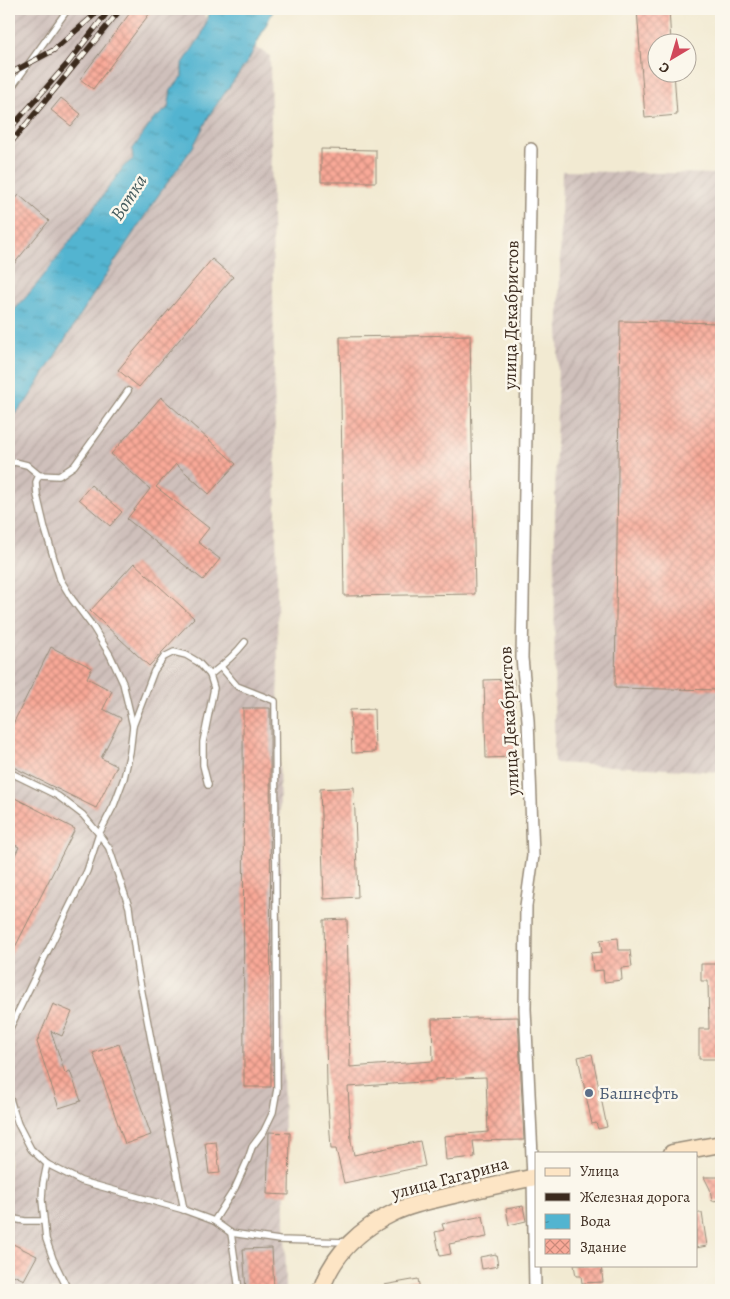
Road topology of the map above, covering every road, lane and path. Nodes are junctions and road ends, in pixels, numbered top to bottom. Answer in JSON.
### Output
{"nodes":[{"id":1,"x":68,"y":9,"type":"edge"},
{"id":2,"x":9,"y":91,"type":"edge"},
{"id":3,"x":530,"y":149,"type":"dead end"},
{"id":4,"x":128,"y":392,"type":"dead end"},
{"id":5,"x":9,"y":464,"type":"edge"},
{"id":6,"x":39,"y":475,"type":"junction"},
{"id":7,"x":245,"y":642,"type":"dead end"},
{"id":8,"x":221,"y":667,"type":"junction"},
{"id":9,"x":210,"y":675,"type":"junction"},
{"id":10,"x":133,"y":726,"type":"junction"},
{"id":11,"x":9,"y":772,"type":"edge"},
{"id":12,"x":208,"y":785,"type":"dead end"},
{"id":13,"x":100,"y":834,"type":"junction"},
{"id":14,"x":9,"y":1030,"type":"edge"},
{"id":15,"x":9,"y":1096,"type":"edge"},
{"id":16,"x":721,"y":1144,"type":"edge"},
{"id":17,"x":677,"y":1152,"type":"edge"},
{"id":18,"x":47,"y":1164,"type":"junction"},
{"id":19,"x":535,"y":1177,"type":"edge"},
{"id":20,"x":184,"y":1210,"type":"junction"},
{"id":21,"x":9,"y":1218,"type":"edge"},
{"id":22,"x":44,"y":1221,"type":"junction"},
{"id":23,"x":214,"y":1221,"type":"junction"},
{"id":24,"x":231,"y":1233,"type":"junction"},
{"id":25,"x":349,"y":1242,"type":"junction"},
{"id":26,"x":68,"y":1290,"type":"edge"},
{"id":27,"x":239,"y":1290,"type":"edge"},
{"id":28,"x":321,"y":1290,"type":"edge"},
{"id":29,"x":535,"y":1290,"type":"edge"}],
"edges":[{"from":1,"to":2,"type":"lane"},
{"from":3,"to":19,"type":"street","name":"улица Декабристов"},
{"from":4,"to":6,"type":"lane"},
{"from":5,"to":6,"type":"lane"},
{"from":6,"to":10,"type":"lane"},
{"from":7,"to":8,"type":"lane"},
{"from":8,"to":9,"type":"lane"},
{"from":8,"to":23,"type":"lane"},
{"from":9,"to":10,"type":"lane"},
{"from":9,"to":12,"type":"lane"},
{"from":10,"to":13,"type":"lane"},
{"from":11,"to":13,"type":"lane"},
{"from":13,"to":14,"type":"lane"},
{"from":13,"to":20,"type":"lane"},
{"from":15,"to":18,"type":"lane"},
{"from":16,"to":17,"type":"main road"},
{"from":18,"to":20,"type":"lane"},
{"from":18,"to":22,"type":"lane"},
{"from":19,"to":25,"type":"main road","name":"улица Гагарина"},
{"from":19,"to":29,"type":"street","name":"улица Декабристов"},
{"from":20,"to":23,"type":"lane"},
{"from":21,"to":22,"type":"lane"},
{"from":22,"to":26,"type":"lane"},
{"from":23,"to":24,"type":"lane"},
{"from":24,"to":25,"type":"lane"},
{"from":24,"to":27,"type":"lane"},
{"from":25,"to":28,"type":"main road","name":"улица Гагарина"}]}
